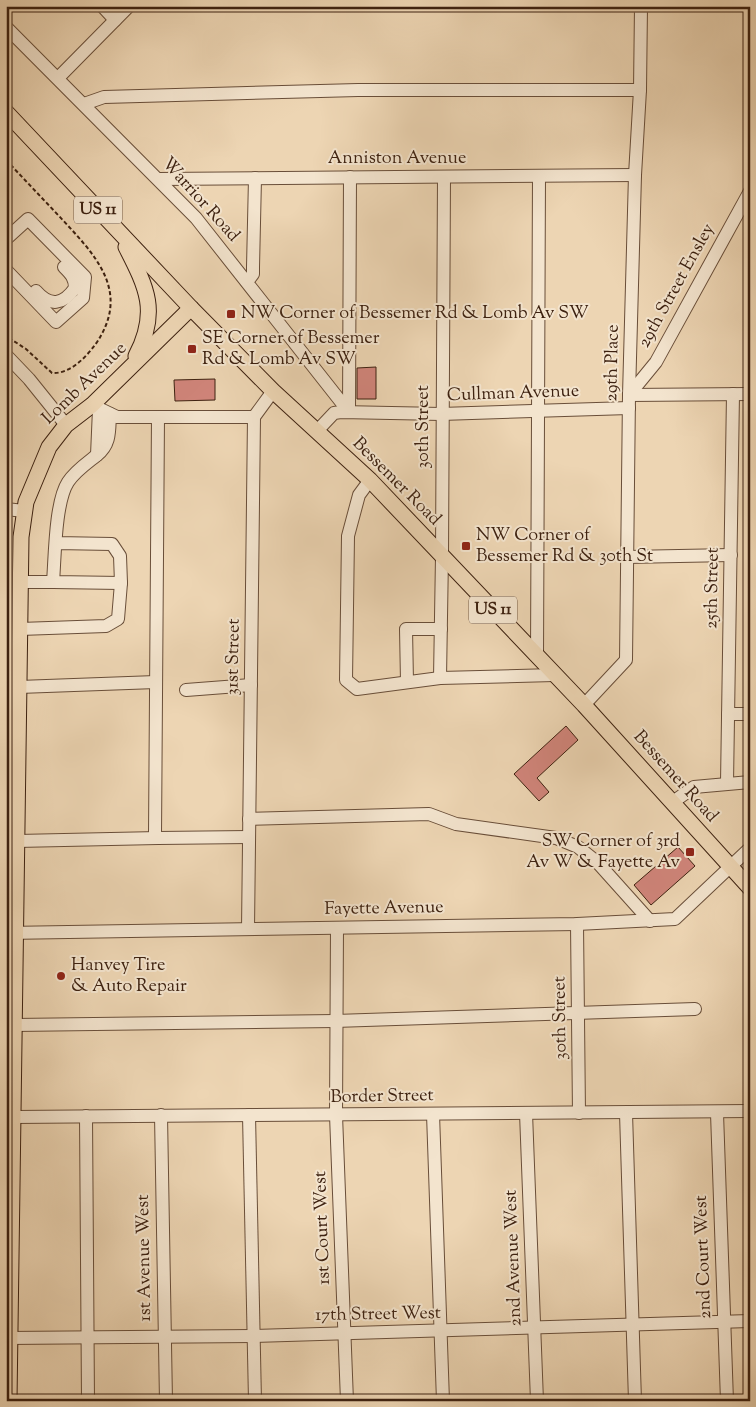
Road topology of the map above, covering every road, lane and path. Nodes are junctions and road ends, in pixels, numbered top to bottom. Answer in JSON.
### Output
{"nodes":[{"id":1,"x":102,"y":6,"type":"edge"},
{"id":2,"x":129,"y":6,"type":"edge"},
{"id":3,"x":641,"y":6,"type":"edge"},
{"id":4,"x":115,"y":20,"type":"junction"},
{"id":5,"x":6,"y":27,"type":"edge"},
{"id":6,"x":58,"y":78,"type":"junction"},
{"id":7,"x":640,"y":90,"type":"junction"},
{"id":8,"x":84,"y":104,"type":"junction"},
{"id":9,"x":6,"y":112,"type":"edge"},
{"id":10,"x":539,"y":176,"type":"junction"},
{"id":11,"x":635,"y":176,"type":"junction"},
{"id":12,"x":350,"y":177,"type":"junction"},
{"id":13,"x":444,"y":177,"type":"junction"},
{"id":14,"x":255,"y":178,"type":"junction"},
{"id":15,"x":160,"y":179,"type":"junction"},
{"id":16,"x":750,"y":191,"type":"edge"},
{"id":17,"x":117,"y":230,"type":"junction"},
{"id":18,"x":43,"y":234,"type":"junction"},
{"id":19,"x":6,"y":239,"type":"edge"},
{"id":20,"x":6,"y":270,"type":"edge"},
{"id":21,"x":17,"y":281,"type":"junction"},
{"id":22,"x":247,"y":282,"type":"junction"},
{"id":23,"x":190,"y":308,"type":"junction"},
{"id":24,"x":6,"y":355,"type":"edge"},
{"id":25,"x":130,"y":367,"type":"junction"},
{"id":26,"x":273,"y":391,"type":"junction"},
{"id":27,"x":733,"y":394,"type":"junction"},
{"id":28,"x":750,"y":394,"type":"edge"},
{"id":29,"x":629,"y":401,"type":"junction"},
{"id":30,"x":100,"y":409,"type":"junction"},
{"id":31,"x":537,"y":411,"type":"junction"},
{"id":32,"x":349,"y":412,"type":"junction"},
{"id":33,"x":441,"y":414,"type":"junction"},
{"id":34,"x":158,"y":417,"type":"junction"},
{"id":35,"x":254,"y":417,"type":"junction"},
{"id":36,"x":66,"y":425,"type":"junction"},
{"id":37,"x":317,"y":431,"type":"junction"},
{"id":38,"x":370,"y":480,"type":"junction"},
{"id":39,"x":6,"y":509,"type":"edge"},
{"id":40,"x":24,"y":511,"type":"junction"},
{"id":41,"x":56,"y":543,"type":"junction"},
{"id":42,"x":730,"y":555,"type":"junction"},
{"id":43,"x":442,"y":556,"type":"junction"},
{"id":44,"x":626,"y":557,"type":"junction"},
{"id":45,"x":20,"y":582,"type":"junction"},
{"id":46,"x":53,"y":582,"type":"junction"},
{"id":47,"x":121,"y":583,"type":"junction"},
{"id":48,"x":20,"y":629,"type":"junction"},
{"id":49,"x":441,"y":629,"type":"junction"},
{"id":50,"x":537,"y":657,"type":"junction"},
{"id":51,"x":554,"y":675,"type":"junction"},
{"id":52,"x":440,"y":678,"type":"junction"},
{"id":53,"x":156,"y":682,"type":"junction"},
{"id":54,"x":407,"y":682,"type":"junction"},
{"id":55,"x":251,"y":685,"type":"junction"},
{"id":56,"x":19,"y":687,"type":"junction"},
{"id":57,"x":186,"y":690,"type":"dead end"},
{"id":58,"x":584,"y":705,"type":"junction"},
{"id":59,"x":728,"y":714,"type":"junction"},
{"id":60,"x":750,"y":714,"type":"edge"},
{"id":61,"x":726,"y":782,"type":"junction"},
{"id":62,"x":750,"y":782,"type":"edge"},
{"id":63,"x":673,"y":802,"type":"junction"},
{"id":64,"x":250,"y":819,"type":"junction"},
{"id":65,"x":249,"y":837,"type":"junction"},
{"id":66,"x":158,"y":838,"type":"junction"},
{"id":67,"x":17,"y":841,"type":"junction"},
{"id":68,"x":750,"y":848,"type":"edge"},
{"id":69,"x":730,"y":865,"type":"junction"},
{"id":70,"x":750,"y":888,"type":"edge"},
{"id":71,"x":650,"y":921,"type":"junction"},
{"id":72,"x":577,"y":924,"type":"junction"},
{"id":73,"x":337,"y":928,"type":"junction"},
{"id":74,"x":248,"y":929,"type":"junction"},
{"id":75,"x":11,"y":933,"type":"edge"},
{"id":76,"x":695,"y":1010,"type":"dead end"},
{"id":77,"x":578,"y":1013,"type":"junction"},
{"id":78,"x":335,"y":1021,"type":"junction"},
{"id":79,"x":14,"y":1025,"type":"junction"},
{"id":80,"x":750,"y":1111,"type":"edge"},
{"id":81,"x":11,"y":1112,"type":"edge"},
{"id":82,"x":717,"y":1112,"type":"junction"},
{"id":83,"x":526,"y":1113,"type":"junction"},
{"id":84,"x":579,"y":1113,"type":"junction"},
{"id":85,"x":626,"y":1113,"type":"junction"},
{"id":86,"x":249,"y":1114,"type":"junction"},
{"id":87,"x":433,"y":1114,"type":"junction"},
{"id":88,"x":161,"y":1115,"type":"junction"},
{"id":89,"x":336,"y":1115,"type":"junction"},
{"id":90,"x":86,"y":1116,"type":"junction"},
{"id":91,"x":750,"y":1321,"type":"edge"},
{"id":92,"x":723,"y":1322,"type":"junction"},
{"id":93,"x":633,"y":1325,"type":"junction"},
{"id":94,"x":534,"y":1328,"type":"junction"},
{"id":95,"x":442,"y":1331,"type":"junction"},
{"id":96,"x":345,"y":1332,"type":"junction"},
{"id":97,"x":253,"y":1336,"type":"junction"},
{"id":98,"x":164,"y":1337,"type":"junction"},
{"id":99,"x":8,"y":1338,"type":"edge"},
{"id":100,"x":87,"y":1338,"type":"junction"},
{"id":101,"x":9,"y":1401,"type":"edge"},
{"id":102,"x":88,"y":1401,"type":"edge"},
{"id":103,"x":166,"y":1401,"type":"edge"},
{"id":104,"x":255,"y":1401,"type":"edge"},
{"id":105,"x":347,"y":1401,"type":"edge"},
{"id":106,"x":443,"y":1401,"type":"edge"},
{"id":107,"x":537,"y":1401,"type":"edge"},
{"id":108,"x":635,"y":1401,"type":"edge"},
{"id":109,"x":727,"y":1401,"type":"edge"}],
"edges":[{"from":1,"to":4,"type":"street"},
{"from":2,"to":4,"type":"street"},
{"from":3,"to":7,"type":"street","name":"29th Place"},
{"from":4,"to":6,"type":"street"},
{"from":5,"to":6,"type":"street","name":"Warrior Road"},
{"from":6,"to":8,"type":"street","name":"Warrior Road"},
{"from":7,"to":8,"type":"street"},
{"from":7,"to":11,"type":"street","name":"29th Place"},
{"from":8,"to":15,"type":"street","name":"Warrior Road"},
{"from":9,"to":17,"type":"main road","name":"Bessemer Road","number":"US 11"},
{"from":10,"to":11,"type":"street","name":"Anniston Avenue"},
{"from":10,"to":13,"type":"street","name":"Anniston Avenue"},
{"from":10,"to":31,"type":"street"},
{"from":11,"to":29,"type":"street","name":"29th Place"},
{"from":12,"to":13,"type":"street","name":"Anniston Avenue"},
{"from":12,"to":14,"type":"street","name":"Anniston Avenue"},
{"from":12,"to":32,"type":"street"},
{"from":13,"to":33,"type":"street","name":"30th Street"},
{"from":14,"to":15,"type":"street","name":"Anniston Avenue"},
{"from":14,"to":22,"type":"street"},
{"from":15,"to":22,"type":"street","name":"Warrior Road"},
{"from":16,"to":29,"type":"street","name":"29th Street Ensley"},
{"from":17,"to":23,"type":"main road","name":"Bessemer Road","number":"US 11"},
{"from":17,"to":25,"type":"main road"},
{"from":18,"to":19,"type":"street"},
{"from":18,"to":21,"type":"street"},
{"from":18,"to":21,"type":"street"},
{"from":20,"to":21,"type":"street"},
{"from":22,"to":32,"type":"street","name":"Warrior Road"},
{"from":23,"to":25,"type":"main road","name":"Lomb Avenue"},
{"from":23,"to":26,"type":"main road","name":"Bessemer Road","number":"US 11"},
{"from":24,"to":36,"type":"street"},
{"from":25,"to":30,"type":"main road","name":"Lomb Avenue"},
{"from":26,"to":35,"type":"street"},
{"from":26,"to":37,"type":"main road","name":"Bessemer Road","number":"US 11"},
{"from":27,"to":28,"type":"street","name":"Cullman Avenue"},
{"from":27,"to":29,"type":"street","name":"Cullman Avenue"},
{"from":27,"to":42,"type":"street","name":"25th Street"},
{"from":29,"to":31,"type":"street","name":"Cullman Avenue"},
{"from":29,"to":44,"type":"street","name":"29th Place"},
{"from":30,"to":34,"type":"street"},
{"from":30,"to":36,"type":"main road","name":"Lomb Avenue"},
{"from":30,"to":41,"type":"street"},
{"from":31,"to":33,"type":"street","name":"Cullman Avenue"},
{"from":31,"to":50,"type":"street"},
{"from":32,"to":33,"type":"street","name":"Cullman Avenue"},
{"from":32,"to":37,"type":"street","name":"Cullman Avenue"},
{"from":33,"to":43,"type":"street","name":"30th Street"},
{"from":34,"to":35,"type":"street"},
{"from":34,"to":53,"type":"street"},
{"from":35,"to":55,"type":"street","name":"31st Street"},
{"from":36,"to":40,"type":"main road","name":"Lomb Avenue"},
{"from":37,"to":38,"type":"main road","name":"Bessemer Road","number":"US 11"},
{"from":38,"to":43,"type":"main road","name":"Bessemer Road","number":"US 11"},
{"from":38,"to":54,"type":"street"},
{"from":39,"to":40,"type":"street"},
{"from":40,"to":45,"type":"main road","name":"Lomb Avenue"},
{"from":41,"to":46,"type":"street"},
{"from":41,"to":47,"type":"street"},
{"from":42,"to":44,"type":"street"},
{"from":42,"to":59,"type":"street","name":"25th Street"},
{"from":43,"to":49,"type":"street","name":"30th Street"},
{"from":43,"to":50,"type":"main road","name":"Bessemer Road","number":"US 11"},
{"from":44,"to":58,"type":"street","name":"29th Place"},
{"from":45,"to":46,"type":"street"},
{"from":45,"to":48,"type":"main road","name":"Lomb Avenue"},
{"from":46,"to":47,"type":"street"},
{"from":47,"to":48,"type":"street"},
{"from":48,"to":56,"type":"main road","name":"Lomb Avenue"},
{"from":49,"to":52,"type":"street","name":"30th Street"},
{"from":49,"to":54,"type":"street"},
{"from":50,"to":51,"type":"main road","name":"Bessemer Road","number":"US 11"},
{"from":51,"to":52,"type":"street"},
{"from":51,"to":58,"type":"main road","name":"Bessemer Road","number":"US 11"},
{"from":52,"to":54,"type":"street"},
{"from":53,"to":56,"type":"street"},
{"from":53,"to":66,"type":"street"},
{"from":55,"to":57,"type":"street"},
{"from":55,"to":64,"type":"street","name":"31st Street"},
{"from":56,"to":67,"type":"main road","name":"Lomb Avenue"},
{"from":58,"to":63,"type":"main road","name":"Bessemer Road","number":"US 11"},
{"from":59,"to":60,"type":"street"},
{"from":59,"to":61,"type":"street","name":"25th Street"},
{"from":61,"to":62,"type":"street"},
{"from":61,"to":63,"type":"street"},
{"from":63,"to":69,"type":"main road","name":"Bessemer Road","number":"US 11"},
{"from":64,"to":65,"type":"street","name":"31st Street"},
{"from":64,"to":71,"type":"street"},
{"from":65,"to":66,"type":"street"},
{"from":65,"to":74,"type":"street","name":"31st Street"},
{"from":66,"to":67,"type":"street"},
{"from":67,"to":75,"type":"main road","name":"Lomb Avenue"},
{"from":68,"to":69,"type":"street","name":"Fayette Avenue"},
{"from":69,"to":70,"type":"main road","name":"Bessemer Road","number":"US 11"},
{"from":69,"to":71,"type":"street","name":"Fayette Avenue"},
{"from":71,"to":72,"type":"street","name":"Fayette Avenue"},
{"from":72,"to":73,"type":"street","name":"Fayette Avenue"},
{"from":72,"to":77,"type":"street","name":"30th Street"},
{"from":73,"to":74,"type":"street","name":"Fayette Avenue"},
{"from":73,"to":78,"type":"street"},
{"from":74,"to":75,"type":"street","name":"Fayette Avenue"},
{"from":75,"to":79,"type":"main road","name":"Lomb Avenue"},
{"from":76,"to":77,"type":"street"},
{"from":77,"to":78,"type":"street"},
{"from":77,"to":84,"type":"street","name":"30th Street"},
{"from":78,"to":79,"type":"street"},
{"from":78,"to":89,"type":"street"},
{"from":79,"to":81,"type":"main road","name":"Lomb Avenue"},
{"from":80,"to":82,"type":"street","name":"Border Street"},
{"from":81,"to":90,"type":"street","name":"Border Street"},
{"from":81,"to":99,"type":"main road","name":"Lomb Avenue"},
{"from":82,"to":85,"type":"street","name":"Border Street"},
{"from":82,"to":92,"type":"street","name":"2nd Court West"},
{"from":83,"to":84,"type":"street","name":"Border Street"},
{"from":83,"to":87,"type":"street","name":"Border Street"},
{"from":83,"to":94,"type":"street","name":"2nd Avenue West"},
{"from":84,"to":85,"type":"street","name":"Border Street"},
{"from":85,"to":93,"type":"street"},
{"from":86,"to":88,"type":"street","name":"Border Street"},
{"from":86,"to":89,"type":"street","name":"Border Street"},
{"from":86,"to":97,"type":"street"},
{"from":87,"to":89,"type":"street","name":"Border Street"},
{"from":87,"to":95,"type":"street"},
{"from":88,"to":90,"type":"street","name":"Border Street"},
{"from":88,"to":98,"type":"street","name":"1st Avenue West"},
{"from":89,"to":96,"type":"street","name":"1st Court West"},
{"from":90,"to":100,"type":"street"},
{"from":91,"to":92,"type":"street","name":"17th Street West"},
{"from":92,"to":93,"type":"street","name":"17th Street West"},
{"from":92,"to":109,"type":"street","name":"2nd Court West"},
{"from":93,"to":94,"type":"street","name":"17th Street West"},
{"from":93,"to":108,"type":"street"},
{"from":94,"to":95,"type":"street","name":"17th Street West"},
{"from":94,"to":107,"type":"street","name":"2nd Avenue West"},
{"from":95,"to":96,"type":"street","name":"17th Street West"},
{"from":95,"to":106,"type":"street"},
{"from":96,"to":97,"type":"street","name":"17th Street West"},
{"from":96,"to":105,"type":"street","name":"1st Court West"},
{"from":97,"to":98,"type":"street","name":"17th Street West"},
{"from":97,"to":104,"type":"street"},
{"from":98,"to":100,"type":"street","name":"17th Street West"},
{"from":98,"to":103,"type":"street","name":"1st Avenue West"},
{"from":99,"to":100,"type":"street","name":"17th Street West"},
{"from":99,"to":101,"type":"main road","name":"Lomb Avenue"},
{"from":100,"to":102,"type":"street"}]}
